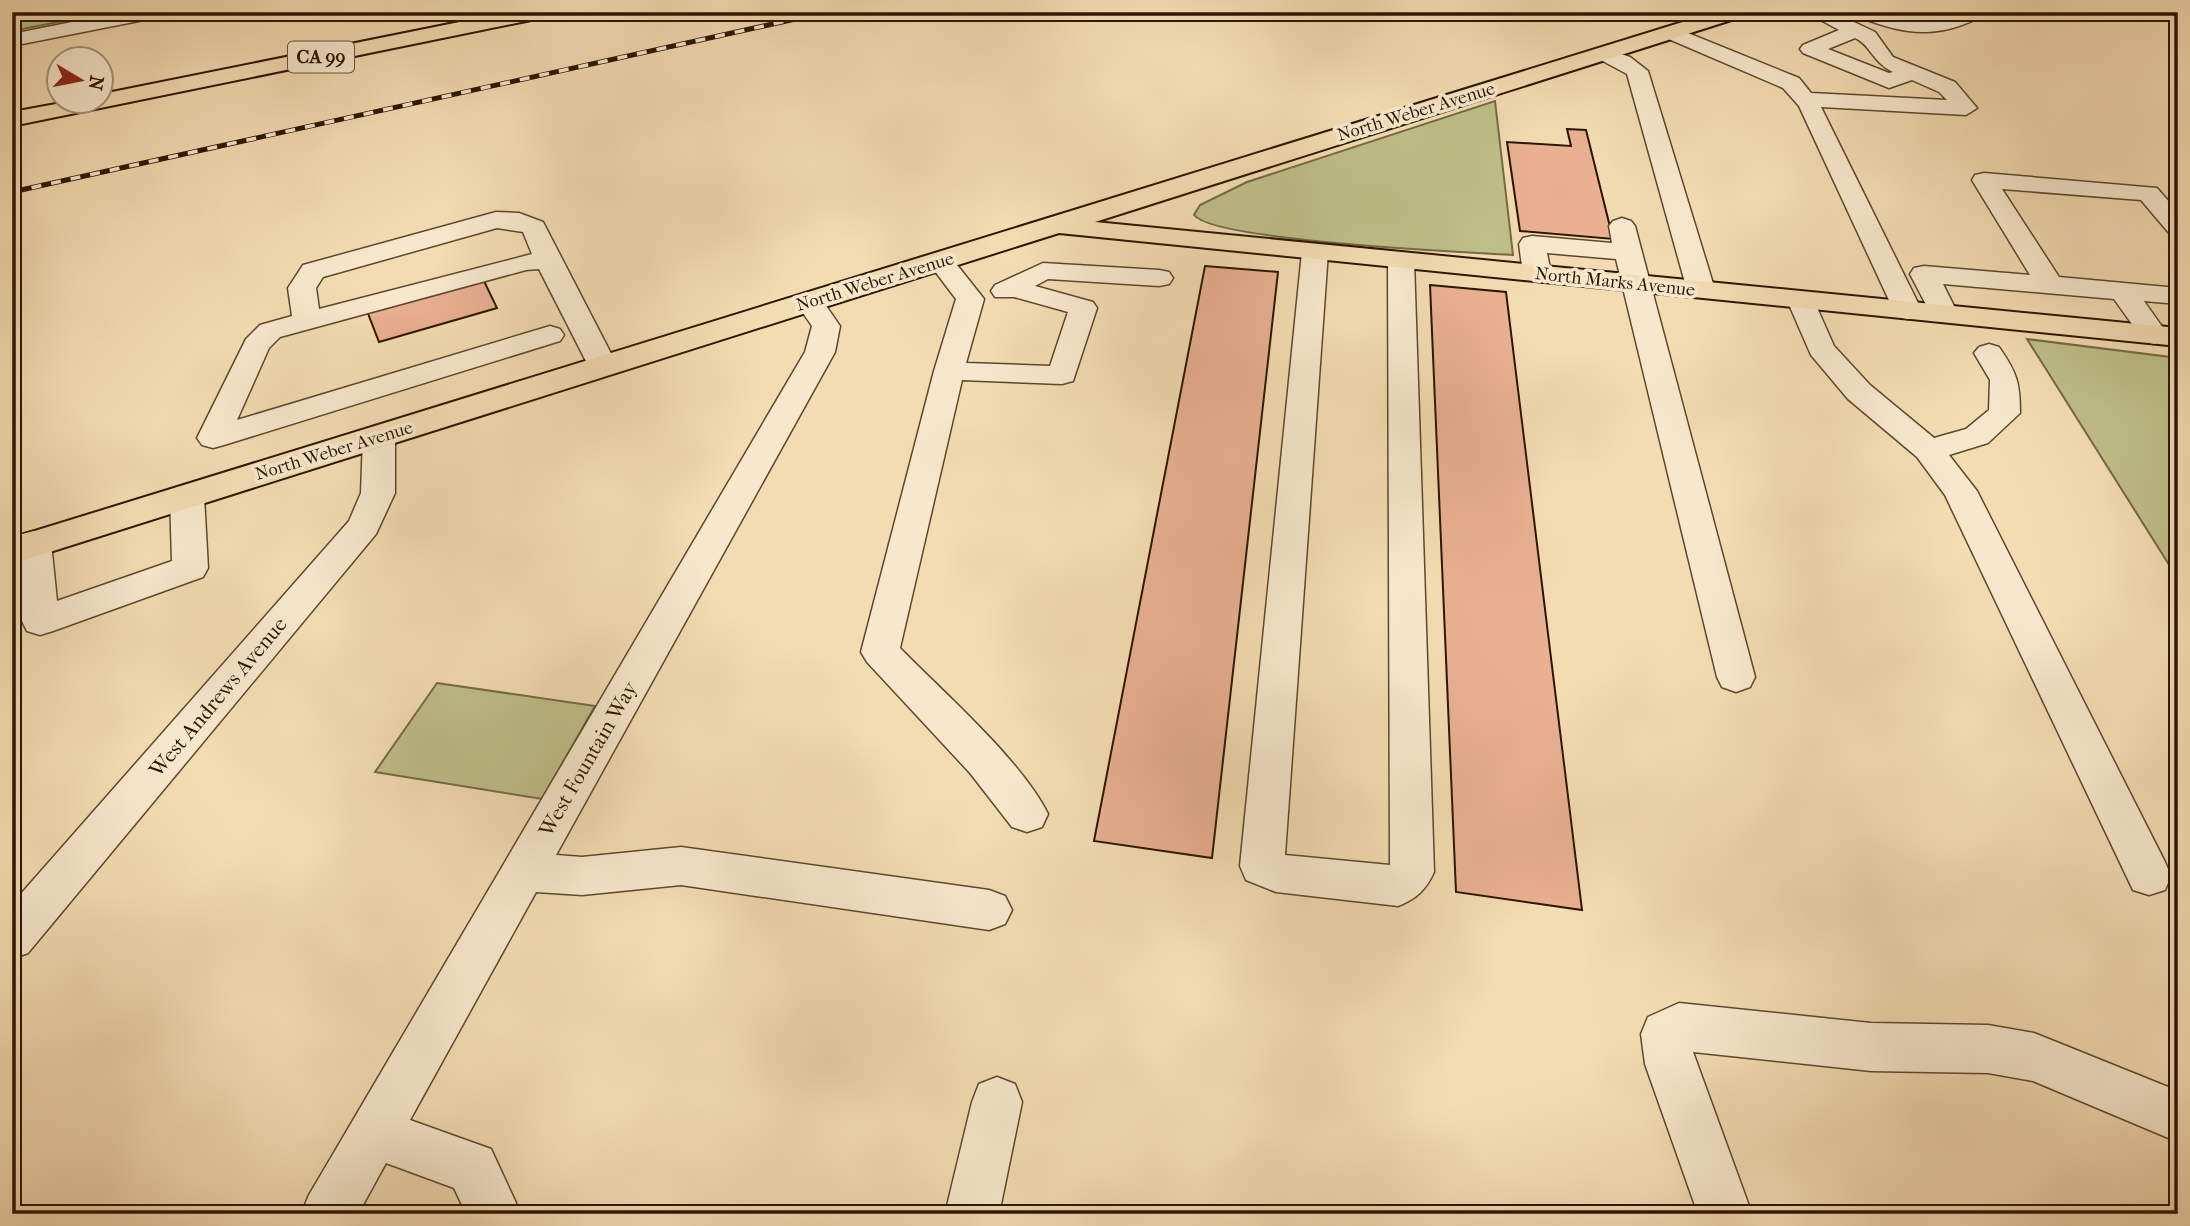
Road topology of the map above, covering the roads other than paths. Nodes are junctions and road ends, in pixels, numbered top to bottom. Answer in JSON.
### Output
{"nodes":[{"id":1,"x":153,"y":12,"type":"edge"},
{"id":2,"x":457,"y":12,"type":"edge"},
{"id":3,"x":541,"y":12,"type":"edge"},
{"id":4,"x":1737,"y":12,"type":"edge"},
{"id":5,"x":1816,"y":12,"type":"edge"},
{"id":6,"x":1976,"y":12,"type":"edge"},
{"id":7,"x":1859,"y":21,"type":"edge"},
{"id":8,"x":1671,"y":33,"type":"junction"},
{"id":9,"x":12,"y":40,"type":"edge"},
{"id":10,"x":1604,"y":54,"type":"junction"},
{"id":11,"x":1912,"y":72,"type":"junction"},
{"id":12,"x":116,"y":80,"type":"edge"},
{"id":13,"x":46,"y":94,"type":"edge"},
{"id":14,"x":116,"y":98,"type":"edge"},
{"id":15,"x":1804,"y":99,"type":"junction"},
{"id":16,"x":12,"y":100,"type":"edge"},
{"id":17,"x":46,"y":113,"type":"edge"},
{"id":18,"x":12,"y":120,"type":"edge"},
{"id":19,"x":1158,"y":193,"type":"junction"},
{"id":20,"x":1052,"y":226,"type":"junction"},
{"id":21,"x":1622,"y":226,"type":"dead end"},
{"id":22,"x":2178,"y":228,"type":"edge"},
{"id":23,"x":1241,"y":244,"type":"junction"},
{"id":24,"x":1315,"y":252,"type":"junction"},
{"id":25,"x":1401,"y":260,"type":"junction"},
{"id":26,"x":548,"y":261,"type":"junction"},
{"id":27,"x":941,"y":262,"type":"junction"},
{"id":28,"x":1630,"y":268,"type":"junction"},
{"id":29,"x":1159,"y":278,"type":"dead end"},
{"id":30,"x":2050,"y":285,"type":"junction"},
{"id":31,"x":1015,"y":289,"type":"junction"},
{"id":32,"x":1701,"y":290,"type":"junction"},
{"id":33,"x":2123,"y":291,"type":"junction"},
{"id":34,"x":2178,"y":296,"type":"edge"},
{"id":35,"x":970,"y":299,"type":"junction"},
{"id":36,"x":1801,"y":300,"type":"junction"},
{"id":37,"x":810,"y":303,"type":"junction"},
{"id":38,"x":1908,"y":311,"type":"junction"},
{"id":39,"x":1944,"y":314,"type":"junction"},
{"id":40,"x":307,"y":321,"type":"junction"},
{"id":41,"x":550,"y":335,"type":"dead end"},
{"id":42,"x":2166,"y":336,"type":"edge"},
{"id":43,"x":1989,"y":353,"type":"dead end"},
{"id":44,"x":603,"y":367,"type":"junction"},
{"id":45,"x":949,"y":371,"type":"junction"},
{"id":46,"x":379,"y":437,"type":"junction"},
{"id":47,"x":1928,"y":450,"type":"junction"},
{"id":48,"x":187,"y":496,"type":"junction"},
{"id":49,"x":23,"y":547,"type":"edge"},
{"id":50,"x":1736,"y":677,"type":"dead end"},
{"id":51,"x":1027,"y":814,"type":"dead end"},
{"id":52,"x":523,"y":872,"type":"junction"},
{"id":53,"x":2149,"y":876,"type":"dead end"},
{"id":54,"x":989,"y":909,"type":"dead end"},
{"id":55,"x":12,"y":938,"type":"edge"},
{"id":56,"x":997,"y":1102,"type":"dead end"},
{"id":57,"x":2178,"y":1117,"type":"edge"},
{"id":58,"x":374,"y":1133,"type":"junction"},
{"id":59,"x":328,"y":1214,"type":"edge"},
{"id":60,"x":488,"y":1214,"type":"edge"},
{"id":61,"x":972,"y":1214,"type":"edge"},
{"id":62,"x":1725,"y":1214,"type":"edge"}],
"edges":[{"from":1,"to":9,"type":"street"},
{"from":2,"to":12,"type":"main road","number":"CA 99"},
{"from":3,"to":14,"type":"main road","number":"CA 99"},
{"from":4,"to":8,"type":"main road","name":"North Weber Avenue"},
{"from":5,"to":7,"type":"street"},
{"from":6,"to":7,"type":"street"},
{"from":7,"to":11,"type":"street"},
{"from":7,"to":11,"type":"street"},
{"from":8,"to":10,"type":"main road","name":"North Weber Avenue"},
{"from":8,"to":15,"type":"street"},
{"from":10,"to":19,"type":"main road","name":"North Weber Avenue"},
{"from":10,"to":32,"type":"street"},
{"from":11,"to":15,"type":"street"},
{"from":13,"to":16,"type":"main road"},
{"from":15,"to":38,"type":"street"},
{"from":17,"to":18,"type":"main road","number":"CA 99"},
{"from":19,"to":20,"type":"main road","name":"North Weber Avenue"},
{"from":19,"to":23,"type":"main road"},
{"from":20,"to":23,"type":"main road","name":"North Marks Avenue"},
{"from":20,"to":27,"type":"main road","name":"North Weber Avenue"},
{"from":21,"to":28,"type":"street"},
{"from":22,"to":30,"type":"street"},
{"from":23,"to":24,"type":"main road","name":"North Marks Avenue"},
{"from":24,"to":25,"type":"main road","name":"North Marks Avenue"},
{"from":24,"to":25,"type":"street"},
{"from":25,"to":28,"type":"main road","name":"North Marks Avenue"},
{"from":26,"to":40,"type":"street"},
{"from":26,"to":40,"type":"street"},
{"from":26,"to":44,"type":"street"},
{"from":27,"to":35,"type":"street"},
{"from":27,"to":37,"type":"main road","name":"North Weber Avenue"},
{"from":28,"to":32,"type":"main road","name":"North Marks Avenue"},
{"from":28,"to":50,"type":"street"},
{"from":29,"to":31,"type":"street"},
{"from":30,"to":33,"type":"street"},
{"from":30,"to":39,"type":"street"},
{"from":31,"to":35,"type":"street"},
{"from":31,"to":45,"type":"street"},
{"from":32,"to":36,"type":"main road","name":"North Marks Avenue"},
{"from":33,"to":34,"type":"street"},
{"from":33,"to":42,"type":"street"},
{"from":35,"to":45,"type":"street"},
{"from":36,"to":38,"type":"main road","name":"North Marks Avenue"},
{"from":36,"to":47,"type":"street"},
{"from":37,"to":44,"type":"main road","name":"North Weber Avenue"},
{"from":37,"to":52,"type":"street","name":"West Fountain Way"},
{"from":38,"to":39,"type":"main road","name":"North Marks Avenue"},
{"from":39,"to":42,"type":"main road","name":"North Marks Avenue"},
{"from":40,"to":41,"type":"street"},
{"from":43,"to":47,"type":"street"},
{"from":44,"to":46,"type":"main road","name":"North Weber Avenue"},
{"from":45,"to":51,"type":"street"},
{"from":46,"to":48,"type":"main road","name":"North Weber Avenue"},
{"from":46,"to":55,"type":"street","name":"West Andrews Avenue"},
{"from":47,"to":53,"type":"street"},
{"from":48,"to":49,"type":"main road","name":"North Weber Avenue"},
{"from":48,"to":49,"type":"street"},
{"from":52,"to":54,"type":"street"},
{"from":52,"to":58,"type":"street","name":"West Fountain Way"},
{"from":56,"to":61,"type":"street"},
{"from":57,"to":62,"type":"street"},
{"from":58,"to":59,"type":"street","name":"West Fountain Way"},
{"from":58,"to":60,"type":"street"}]}
